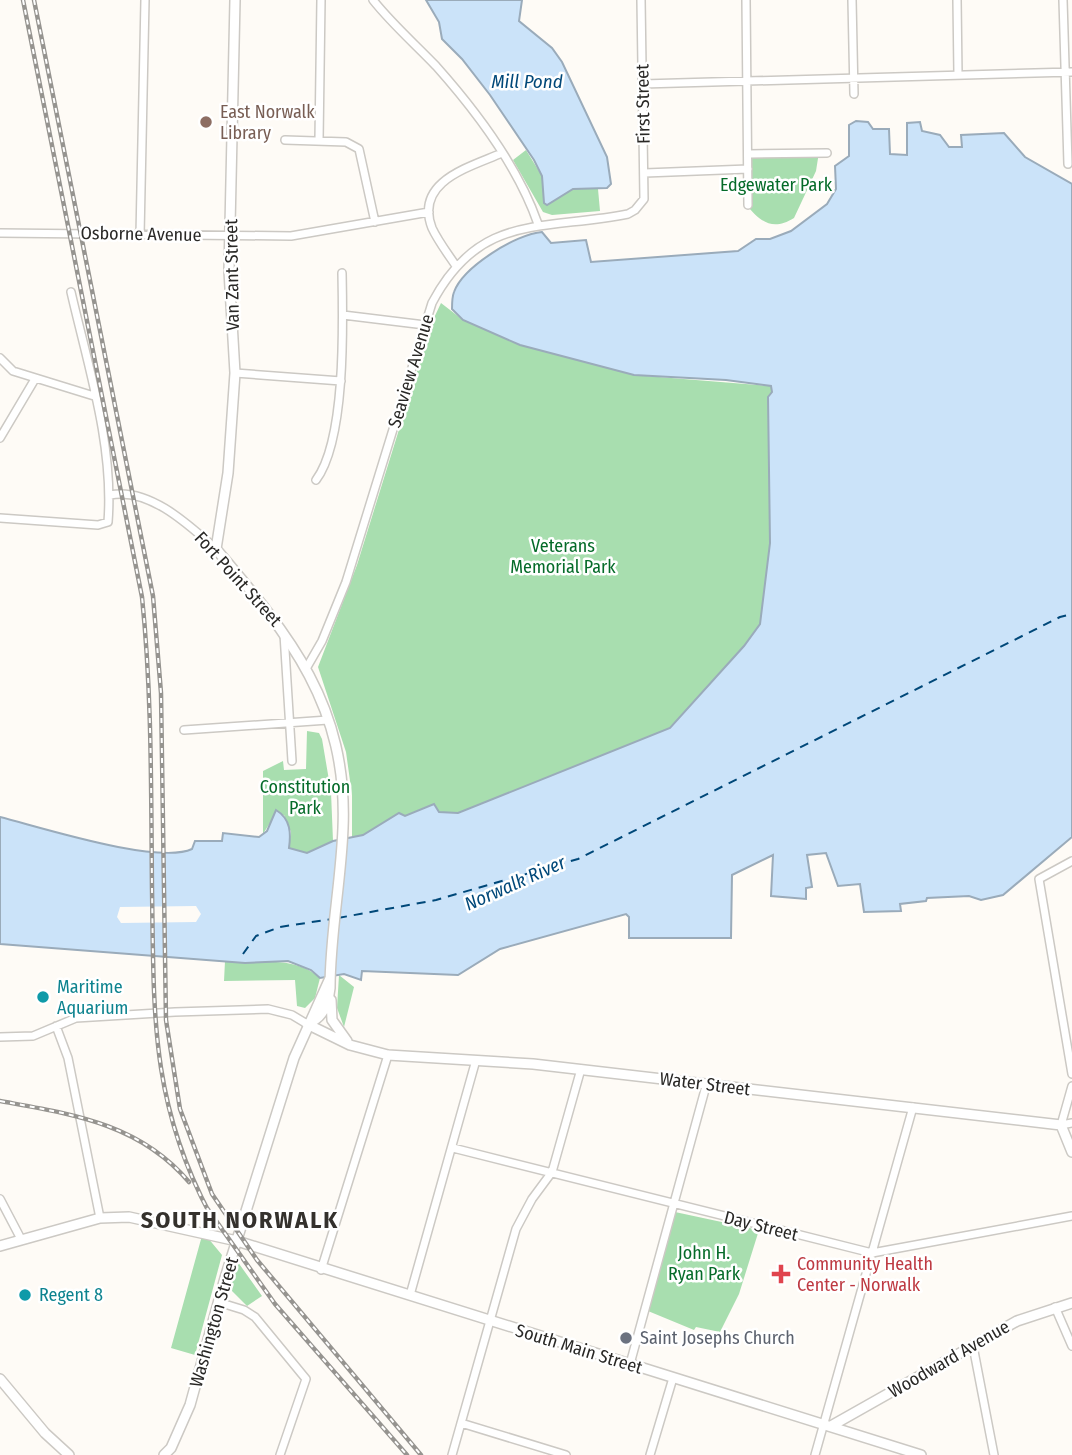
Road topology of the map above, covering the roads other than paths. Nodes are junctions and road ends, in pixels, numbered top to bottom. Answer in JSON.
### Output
{"nodes":[{"id":1,"x":145,"y":0,"type":"edge"},
{"id":2,"x":235,"y":0,"type":"edge"},
{"id":3,"x":321,"y":0,"type":"edge"},
{"id":4,"x":373,"y":0,"type":"edge"},
{"id":5,"x":641,"y":0,"type":"edge"},
{"id":6,"x":746,"y":0,"type":"edge"},
{"id":7,"x":852,"y":0,"type":"edge"},
{"id":8,"x":957,"y":0,"type":"edge"},
{"id":9,"x":1063,"y":0,"type":"edge"},
{"id":10,"x":1068,"y":72,"type":"edge"},
{"id":11,"x":958,"y":74,"type":"junction"},
{"id":12,"x":854,"y":76,"type":"junction"},
{"id":13,"x":748,"y":79,"type":"junction"},
{"id":14,"x":643,"y":84,"type":"junction"},
{"id":15,"x":854,"y":94,"type":"dead end"},
{"id":16,"x":1069,"y":122,"type":"edge"},
{"id":17,"x":285,"y":140,"type":"dead end"},
{"id":18,"x":319,"y":140,"type":"junction"},
{"id":19,"x":502,"y":153,"type":"junction"},
{"id":20,"x":827,"y":153,"type":"dead end"},
{"id":21,"x":749,"y":154,"type":"junction"},
{"id":22,"x":1069,"y":164,"type":"dead end"},
{"id":23,"x":748,"y":169,"type":"junction"},
{"id":24,"x":645,"y":173,"type":"junction"},
{"id":25,"x":748,"y":205,"type":"dead end"},
{"id":26,"x":640,"y":206,"type":"joint"},
{"id":27,"x":429,"y":212,"type":"junction"},
{"id":28,"x":376,"y":222,"type":"junction"},
{"id":29,"x":538,"y":224,"type":"junction"},
{"id":30,"x":0,"y":233,"type":"edge"},
{"id":31,"x":140,"y":234,"type":"junction"},
{"id":32,"x":230,"y":235,"type":"junction"},
{"id":33,"x":456,"y":266,"type":"junction"},
{"id":34,"x":342,"y":273,"type":"dead end"},
{"id":35,"x":71,"y":292,"type":"dead end"},
{"id":36,"x":343,"y":315,"type":"junction"},
{"id":37,"x":425,"y":325,"type":"junction"},
{"id":38,"x":0,"y":358,"type":"edge"},
{"id":39,"x":235,"y":373,"type":"junction"},
{"id":40,"x":35,"y":379,"type":"junction"},
{"id":41,"x":341,"y":381,"type":"junction"},
{"id":42,"x":94,"y":396,"type":"junction"},
{"id":43,"x":0,"y":438,"type":"edge"},
{"id":44,"x":316,"y":480,"type":"dead end"},
{"id":45,"x":110,"y":495,"type":"junction"},
{"id":46,"x":0,"y":518,"type":"edge"},
{"id":47,"x":216,"y":549,"type":"junction"},
{"id":48,"x":283,"y":629,"type":"junction"},
{"id":49,"x":307,"y":667,"type":"junction"},
{"id":50,"x":328,"y":720,"type":"junction"},
{"id":51,"x":289,"y":724,"type":"junction"},
{"id":52,"x":184,"y":730,"type":"dead end"},
{"id":53,"x":292,"y":761,"type":"dead end"},
{"id":54,"x":1072,"y":861,"type":"edge"},
{"id":55,"x":330,"y":976,"type":"junction"},
{"id":56,"x":330,"y":988,"type":"junction"},
{"id":57,"x":307,"y":1024,"type":"junction"},
{"id":58,"x":56,"y":1026,"type":"junction"},
{"id":59,"x":0,"y":1037,"type":"edge"},
{"id":60,"x":350,"y":1045,"type":"junction"},
{"id":61,"x":388,"y":1055,"type":"junction"},
{"id":62,"x":476,"y":1060,"type":"junction"},
{"id":63,"x":581,"y":1069,"type":"junction"},
{"id":64,"x":1072,"y":1074,"type":"edge"},
{"id":65,"x":706,"y":1086,"type":"junction"},
{"id":66,"x":1072,"y":1086,"type":"edge"},
{"id":67,"x":913,"y":1107,"type":"junction"},
{"id":68,"x":1072,"y":1123,"type":"edge"},
{"id":69,"x":1061,"y":1125,"type":"junction"},
{"id":70,"x":453,"y":1148,"type":"junction"},
{"id":71,"x":1072,"y":1153,"type":"edge"},
{"id":72,"x":552,"y":1172,"type":"junction"},
{"id":73,"x":0,"y":1199,"type":"edge"},
{"id":74,"x":674,"y":1203,"type":"junction"},
{"id":75,"x":1072,"y":1216,"type":"edge"},
{"id":76,"x":100,"y":1218,"type":"junction"},
{"id":77,"x":21,"y":1239,"type":"junction"},
{"id":78,"x":237,"y":1241,"type":"junction"},
{"id":79,"x":0,"y":1247,"type":"edge"},
{"id":80,"x":872,"y":1253,"type":"junction"},
{"id":81,"x":321,"y":1270,"type":"junction"},
{"id":82,"x":410,"y":1295,"type":"junction"},
{"id":83,"x":218,"y":1302,"type":"junction"},
{"id":84,"x":1072,"y":1303,"type":"edge"},
{"id":85,"x":1055,"y":1307,"type":"junction"},
{"id":86,"x":491,"y":1321,"type":"junction"},
{"id":87,"x":973,"y":1346,"type":"junction"},
{"id":88,"x":1072,"y":1346,"type":"edge"},
{"id":89,"x":630,"y":1364,"type":"junction"},
{"id":90,"x":673,"y":1378,"type":"junction"},
{"id":91,"x":0,"y":1380,"type":"edge"},
{"id":92,"x":461,"y":1423,"type":"junction"},
{"id":93,"x":828,"y":1425,"type":"junction"},
{"id":94,"x":66,"y":1454,"type":"edge"},
{"id":95,"x":164,"y":1455,"type":"edge"},
{"id":96,"x":280,"y":1455,"type":"edge"},
{"id":97,"x":452,"y":1455,"type":"edge"},
{"id":98,"x":566,"y":1455,"type":"edge"},
{"id":99,"x":650,"y":1455,"type":"edge"},
{"id":100,"x":815,"y":1455,"type":"edge"},
{"id":101,"x":921,"y":1455,"type":"edge"},
{"id":102,"x":994,"y":1455,"type":"edge"}],
"edges":[{"from":1,"to":31,"type":"street"},
{"from":2,"to":32,"type":"main road","name":"Van Zant Street"},
{"from":3,"to":18,"type":"street"},
{"from":4,"to":19,"type":"street"},
{"from":5,"to":14,"type":"street","name":"First Street"},
{"from":6,"to":13,"type":"street"},
{"from":7,"to":12,"type":"street"},
{"from":8,"to":11,"type":"street"},
{"from":9,"to":10,"type":"street"},
{"from":10,"to":11,"type":"street"},
{"from":10,"to":16,"type":"street"},
{"from":11,"to":12,"type":"street"},
{"from":12,"to":13,"type":"street"},
{"from":12,"to":15,"type":"street"},
{"from":13,"to":14,"type":"street"},
{"from":13,"to":21,"type":"street"},
{"from":14,"to":24,"type":"street","name":"First Street"},
{"from":16,"to":22,"type":"street"},
{"from":17,"to":18,"type":"street"},
{"from":18,"to":28,"type":"street"},
{"from":19,"to":27,"type":"street"},
{"from":19,"to":29,"type":"street"},
{"from":20,"to":21,"type":"street"},
{"from":21,"to":23,"type":"street"},
{"from":23,"to":24,"type":"street"},
{"from":23,"to":25,"type":"street"},
{"from":24,"to":26,"type":"street","name":"First Street"},
{"from":26,"to":29,"type":"street","name":"Seaview Avenue"},
{"from":27,"to":28,"type":"street","name":"Osborne Avenue"},
{"from":27,"to":33,"type":"street"},
{"from":28,"to":32,"type":"street","name":"Osborne Avenue"},
{"from":29,"to":33,"type":"street","name":"Seaview Avenue"},
{"from":30,"to":31,"type":"street","name":"Osborne Avenue"},
{"from":31,"to":32,"type":"street","name":"Osborne Avenue"},
{"from":32,"to":39,"type":"main road","name":"Van Zant Street"},
{"from":33,"to":37,"type":"street","name":"Seaview Avenue"},
{"from":34,"to":36,"type":"street"},
{"from":35,"to":42,"type":"street"},
{"from":36,"to":37,"type":"street"},
{"from":36,"to":41,"type":"street"},
{"from":37,"to":49,"type":"street","name":"Seaview Avenue"},
{"from":38,"to":40,"type":"street"},
{"from":39,"to":41,"type":"street"},
{"from":39,"to":47,"type":"main road","name":"Van Zant Street"},
{"from":40,"to":42,"type":"street"},
{"from":40,"to":43,"type":"street"},
{"from":41,"to":44,"type":"street"},
{"from":42,"to":45,"type":"street"},
{"from":45,"to":46,"type":"street"},
{"from":45,"to":47,"type":"street","name":"Fort Point Street"},
{"from":47,"to":48,"type":"main road","name":"Fort Point Street"},
{"from":48,"to":49,"type":"main road","name":"Fort Point Street"},
{"from":48,"to":51,"type":"street"},
{"from":49,"to":50,"type":"main road","name":"Fort Point Street"},
{"from":50,"to":51,"type":"street"},
{"from":50,"to":55,"type":"main road","name":"Fort Point Street"},
{"from":51,"to":52,"type":"street"},
{"from":51,"to":53,"type":"street"},
{"from":54,"to":64,"type":"street"},
{"from":55,"to":56,"type":"main road","name":"Washington Street"},
{"from":55,"to":57,"type":"main road","name":"Washington Street"},
{"from":56,"to":57,"type":"main road","name":"Washington Street"},
{"from":56,"to":60,"type":"main road"},
{"from":57,"to":58,"type":"street"},
{"from":57,"to":60,"type":"main road","name":"Water Street"},
{"from":57,"to":78,"type":"main road","name":"Washington Street"},
{"from":58,"to":59,"type":"street"},
{"from":58,"to":76,"type":"street"},
{"from":60,"to":61,"type":"main road","name":"Water Street"},
{"from":61,"to":62,"type":"main road","name":"Water Street"},
{"from":61,"to":81,"type":"street"},
{"from":62,"to":63,"type":"main road","name":"Water Street"},
{"from":62,"to":70,"type":"street"},
{"from":63,"to":65,"type":"main road","name":"Water Street"},
{"from":63,"to":72,"type":"street"},
{"from":65,"to":67,"type":"main road","name":"Water Street"},
{"from":65,"to":74,"type":"street"},
{"from":66,"to":69,"type":"street"},
{"from":67,"to":69,"type":"main road","name":"Water Street"},
{"from":67,"to":80,"type":"street"},
{"from":68,"to":69,"type":"street"},
{"from":69,"to":71,"type":"main road"},
{"from":70,"to":72,"type":"street","name":"Day Street"},
{"from":70,"to":82,"type":"street"},
{"from":72,"to":74,"type":"street","name":"Day Street"},
{"from":72,"to":86,"type":"street"},
{"from":73,"to":77,"type":"street"},
{"from":74,"to":80,"type":"street","name":"Day Street"},
{"from":74,"to":89,"type":"street"},
{"from":75,"to":80,"type":"street","name":"Day Street"},
{"from":76,"to":77,"type":"main road","name":"South Main Street"},
{"from":76,"to":78,"type":"main road","name":"South Main Street"},
{"from":77,"to":79,"type":"main road","name":"South Main Street"},
{"from":78,"to":81,"type":"main road","name":"South Main Street"},
{"from":78,"to":83,"type":"main road","name":"Washington Street"},
{"from":80,"to":93,"type":"street"},
{"from":81,"to":82,"type":"main road","name":"South Main Street"},
{"from":82,"to":86,"type":"main road","name":"South Main Street"},
{"from":83,"to":95,"type":"main road","name":"Washington Street"},
{"from":83,"to":96,"type":"street"},
{"from":84,"to":85,"type":"main road","name":"Woodward Avenue"},
{"from":85,"to":87,"type":"main road","name":"Woodward Avenue"},
{"from":85,"to":88,"type":"street"},
{"from":86,"to":89,"type":"main road","name":"South Main Street"},
{"from":86,"to":92,"type":"street"},
{"from":87,"to":93,"type":"main road","name":"Woodward Avenue"},
{"from":87,"to":102,"type":"street"},
{"from":89,"to":90,"type":"main road","name":"South Main Street"},
{"from":90,"to":93,"type":"main road","name":"South Main Street"},
{"from":90,"to":99,"type":"street"},
{"from":91,"to":94,"type":"main road"},
{"from":92,"to":97,"type":"street"},
{"from":92,"to":98,"type":"street"},
{"from":93,"to":100,"type":"street"},
{"from":93,"to":101,"type":"main road","name":"South Main Street"}]}
